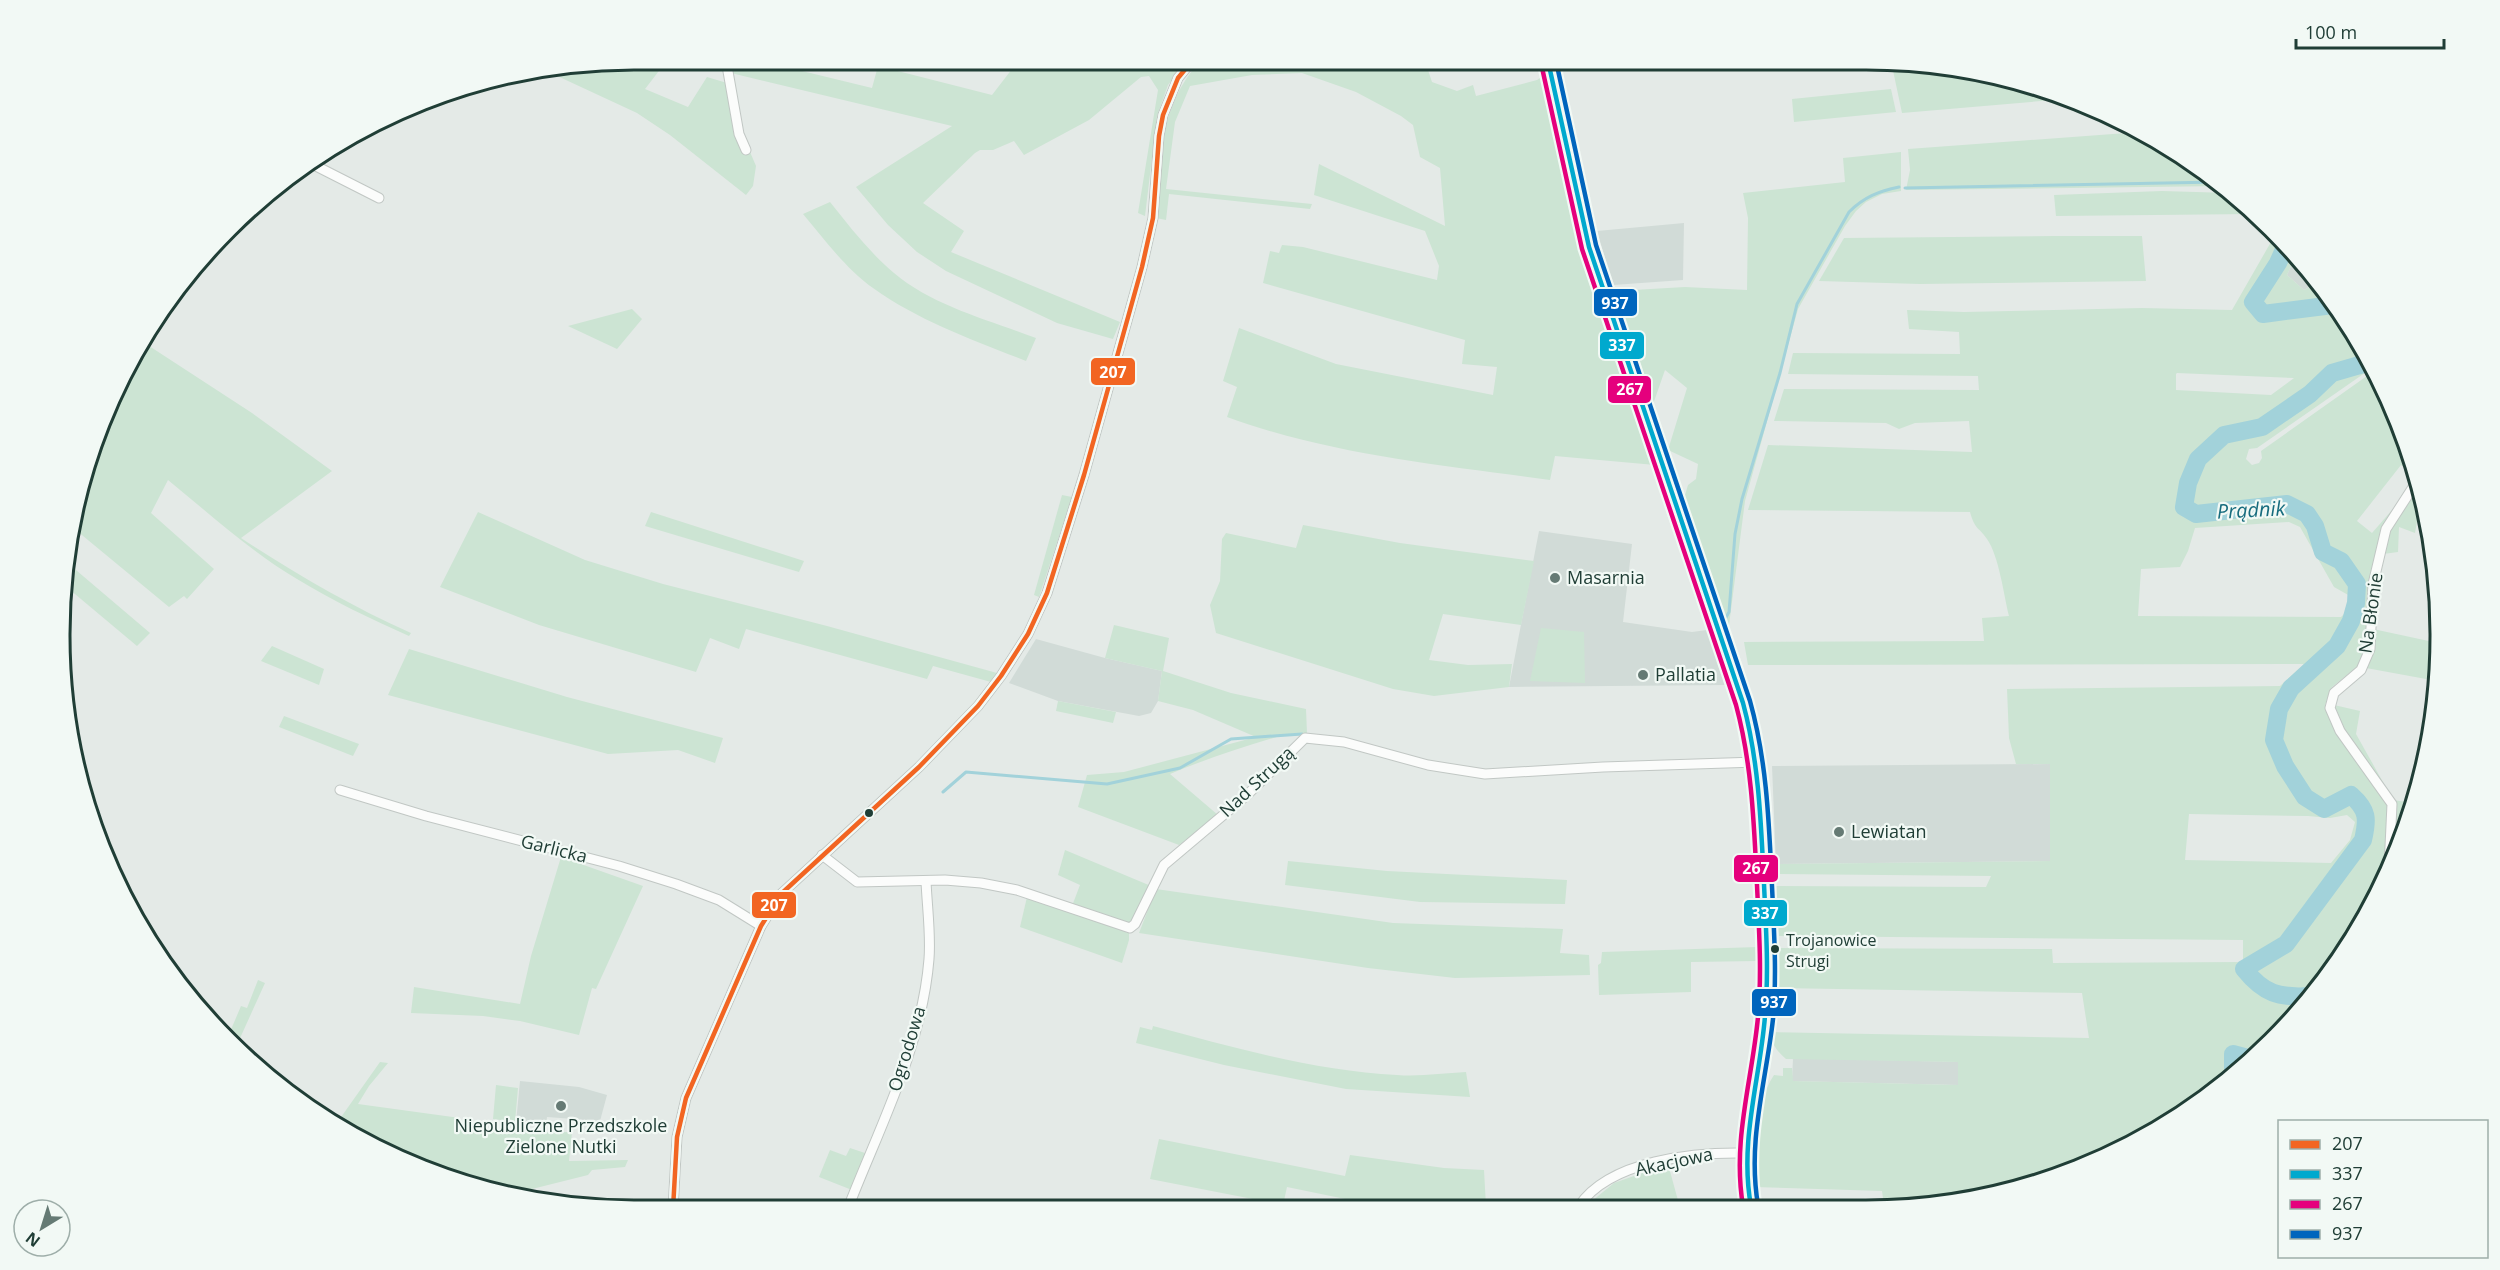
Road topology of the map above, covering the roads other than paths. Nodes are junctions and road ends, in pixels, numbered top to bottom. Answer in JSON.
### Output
{"nodes":[{"id":1,"x":728,"y":70,"type":"edge"},
{"id":2,"x":1185,"y":70,"type":"edge"},
{"id":3,"x":1550,"y":70,"type":"edge"},
{"id":4,"x":746,"y":150,"type":"dead end"},
{"id":5,"x":318,"y":168,"type":"edge"},
{"id":6,"x":379,"y":198,"type":"dead end"},
{"id":7,"x":2411,"y":491,"type":"edge"},
{"id":8,"x":1757,"y":762,"type":"junction"},
{"id":9,"x":340,"y":790,"type":"dead end"},
{"id":10,"x":2390,"y":842,"type":"edge"},
{"id":11,"x":822,"y":855,"type":"junction"},
{"id":12,"x":926,"y":881,"type":"junction"},
{"id":13,"x":761,"y":926,"type":"junction"},
{"id":14,"x":1746,"y":1153,"type":"junction"},
{"id":15,"x":674,"y":1200,"type":"edge"},
{"id":16,"x":851,"y":1200,"type":"edge"},
{"id":17,"x":1584,"y":1200,"type":"edge"},
{"id":18,"x":1750,"y":1200,"type":"edge"}],
"edges":[{"from":1,"to":4,"type":"street"},
{"from":2,"to":11,"type":"street"},
{"from":3,"to":8,"type":"main road"},
{"from":5,"to":6,"type":"street"},
{"from":7,"to":10,"type":"street","name":"Na Błonie"},
{"from":8,"to":12,"type":"street","name":"Nad Strugą"},
{"from":8,"to":14,"type":"main road"},
{"from":9,"to":13,"type":"street","name":"Garlicka"},
{"from":11,"to":12,"type":"street","name":"Nad Strugą"},
{"from":11,"to":13,"type":"street"},
{"from":12,"to":16,"type":"street","name":"Ogrodowa"},
{"from":13,"to":15,"type":"street"},
{"from":14,"to":17,"type":"street","name":"Akacjowa"},
{"from":14,"to":18,"type":"main road"}]}
